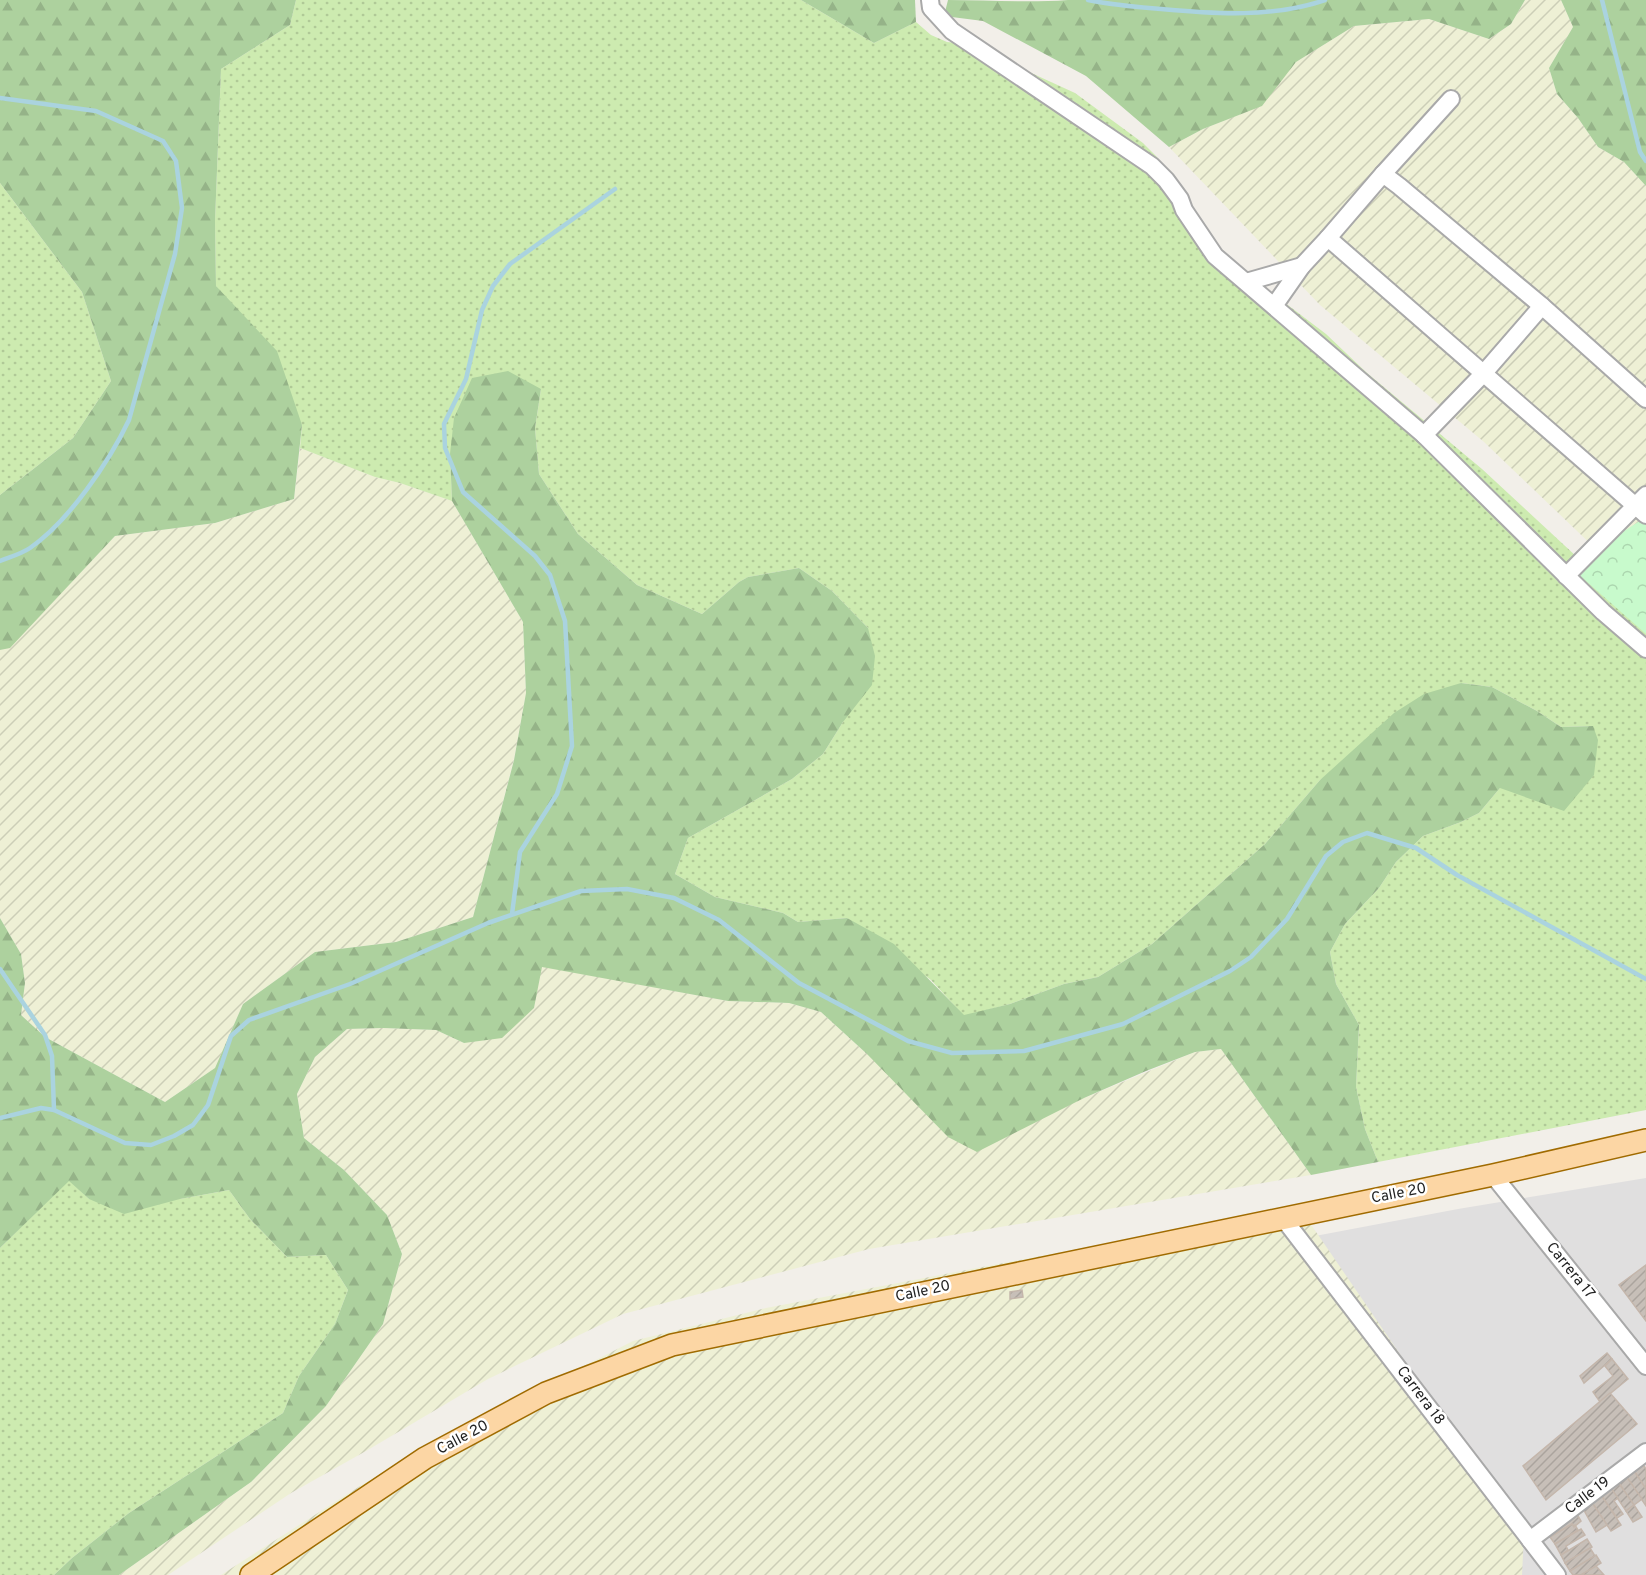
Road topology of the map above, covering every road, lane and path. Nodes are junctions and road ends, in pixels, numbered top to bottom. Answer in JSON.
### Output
{"nodes":[{"id":1,"x":930,"y":0,"type":"edge"},
{"id":2,"x":1451,"y":99,"type":"dead end"},
{"id":3,"x":1383,"y":174,"type":"junction"},
{"id":4,"x":1328,"y":238,"type":"junction"},
{"id":5,"x":1302,"y":266,"type":"junction"},
{"id":6,"x":1246,"y":282,"type":"junction"},
{"id":7,"x":1274,"y":306,"type":"junction"},
{"id":8,"x":1542,"y":306,"type":"junction"},
{"id":9,"x":1483,"y":374,"type":"junction"},
{"id":10,"x":1646,"y":399,"type":"edge"},
{"id":11,"x":1424,"y":435,"type":"junction"},
{"id":12,"x":1642,"y":505,"type":"edge"},
{"id":13,"x":1566,"y":576,"type":"junction"},
{"id":14,"x":1646,"y":649,"type":"edge"},
{"id":15,"x":1646,"y":1140,"type":"edge"},
{"id":16,"x":1493,"y":1175,"type":"junction"},
{"id":17,"x":1283,"y":1218,"type":"junction"},
{"id":18,"x":1646,"y":1366,"type":"edge"},
{"id":19,"x":1646,"y":1452,"type":"edge"},
{"id":20,"x":1530,"y":1540,"type":"junction"},
{"id":21,"x":251,"y":1575,"type":"edge"},
{"id":22,"x":1557,"y":1575,"type":"edge"}],
"edges":[{"from":1,"to":6,"type":"street"},
{"from":2,"to":3,"type":"street"},
{"from":3,"to":4,"type":"street"},
{"from":3,"to":8,"type":"street"},
{"from":4,"to":5,"type":"street"},
{"from":4,"to":9,"type":"street"},
{"from":5,"to":6,"type":"street"},
{"from":5,"to":7,"type":"street"},
{"from":6,"to":7,"type":"street"},
{"from":7,"to":11,"type":"street"},
{"from":8,"to":9,"type":"street"},
{"from":8,"to":10,"type":"street"},
{"from":9,"to":11,"type":"street"},
{"from":9,"to":12,"type":"street"},
{"from":11,"to":13,"type":"street"},
{"from":12,"to":13,"type":"street"},
{"from":13,"to":14,"type":"street"},
{"from":15,"to":16,"type":"main road","name":"Calle 20"},
{"from":16,"to":17,"type":"main road","name":"Calle 20"},
{"from":16,"to":18,"type":"street","name":"Carrera 17"},
{"from":17,"to":20,"type":"street","name":"Carrera 18"},
{"from":17,"to":21,"type":"main road","name":"Calle 20"},
{"from":19,"to":20,"type":"street","name":"Calle 19"},
{"from":20,"to":22,"type":"street","name":"Carrera 18"}]}
